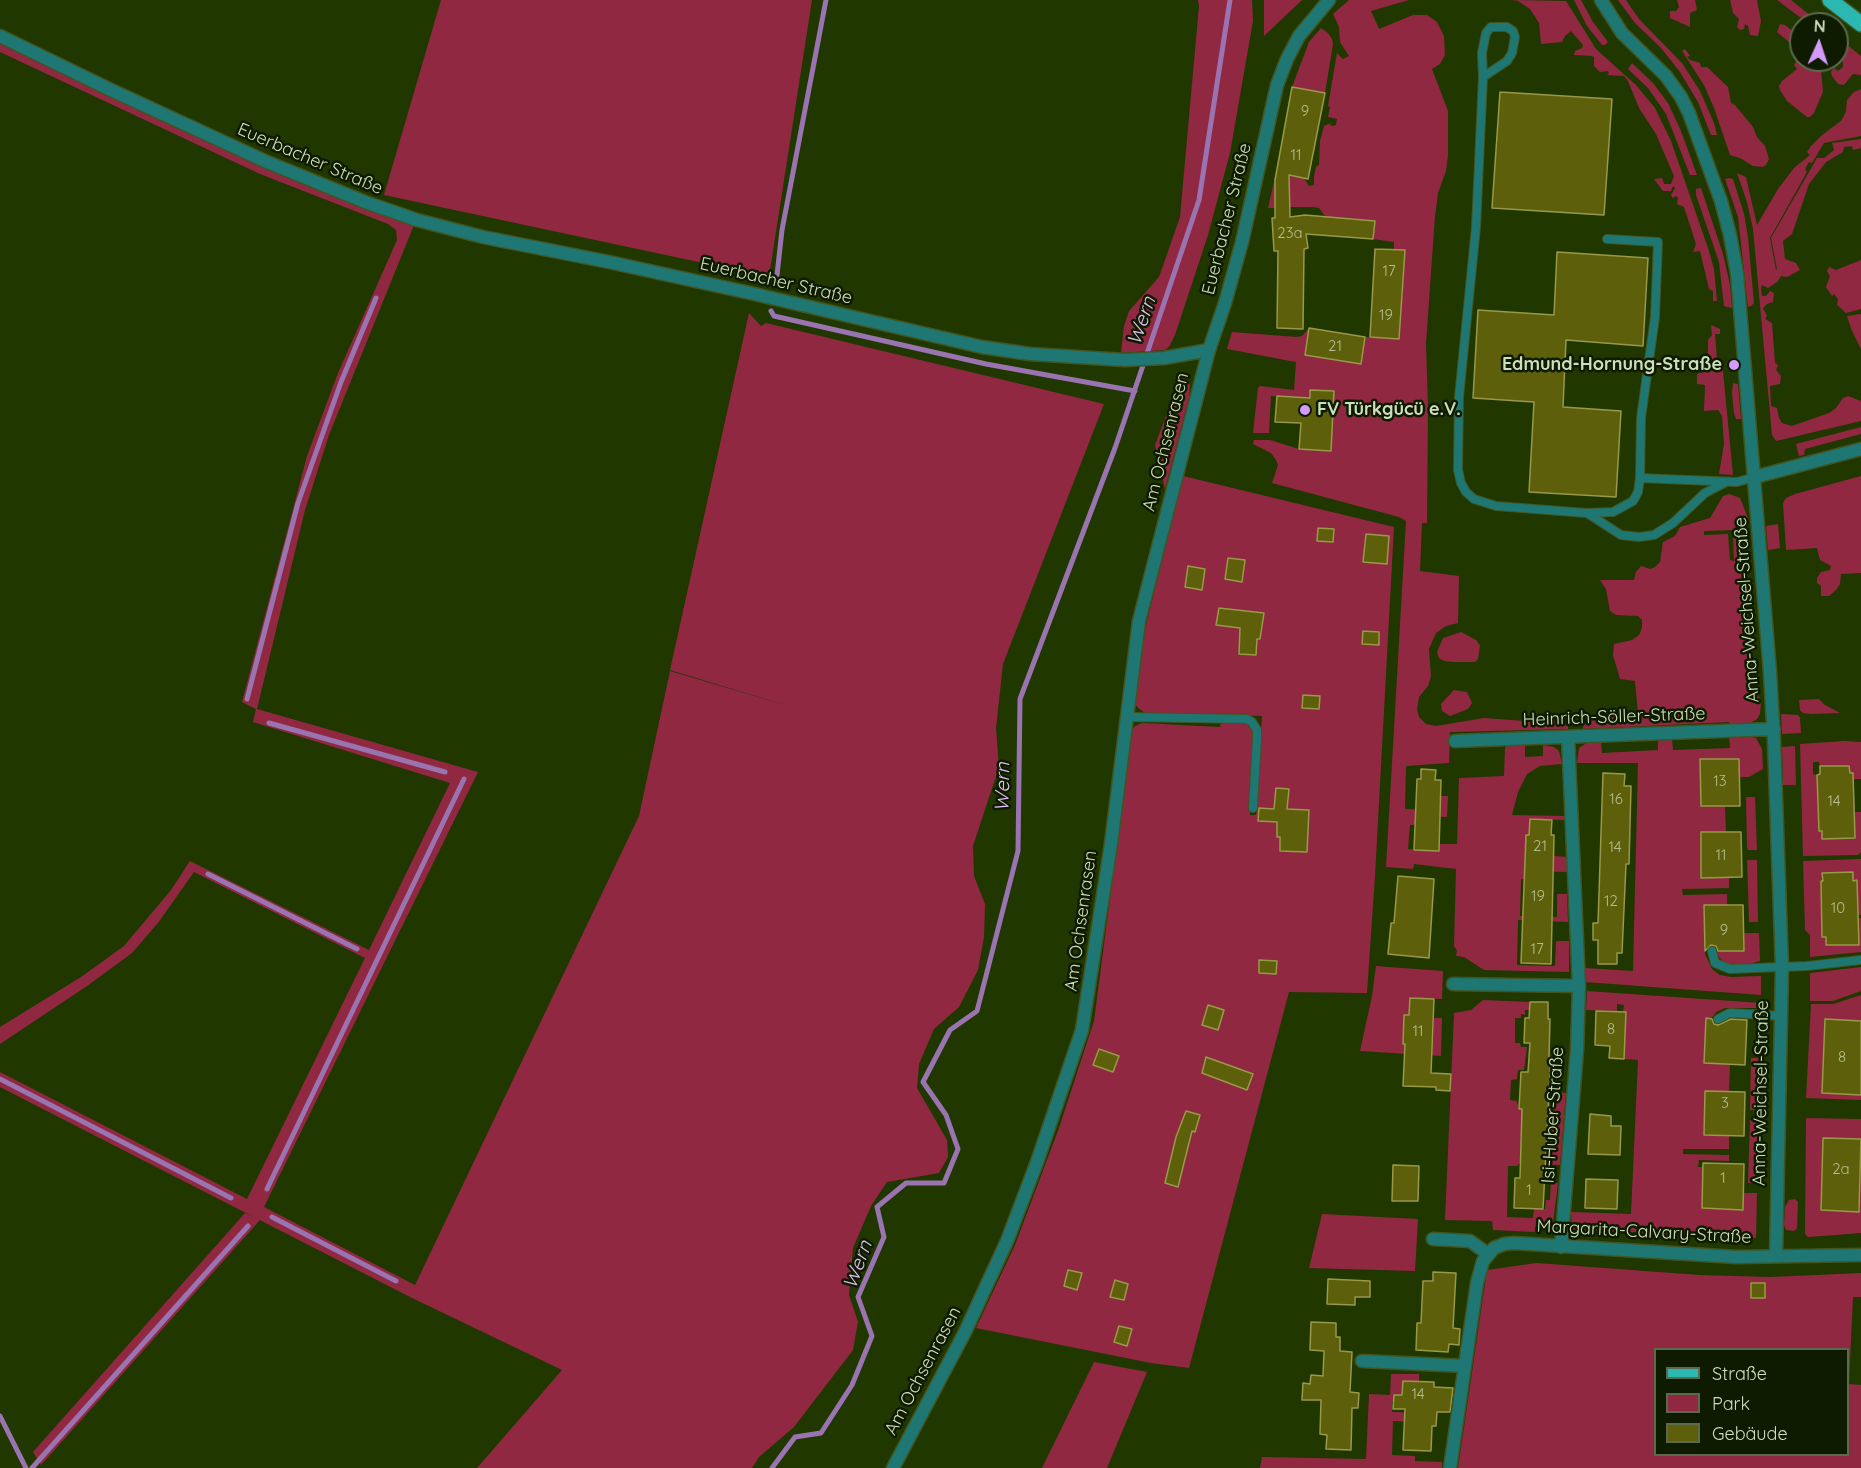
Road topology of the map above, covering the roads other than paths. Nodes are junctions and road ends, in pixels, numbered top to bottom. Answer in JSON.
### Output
{"nodes":[{"id":1,"x":1329,"y":0,"type":"edge"},
{"id":2,"x":1601,"y":0,"type":"edge"},
{"id":3,"x":1830,"y":0,"type":"edge"},
{"id":4,"x":1861,"y":24,"type":"edge"},
{"id":5,"x":0,"y":36,"type":"edge"},
{"id":6,"x":1483,"y":77,"type":"junction"},
{"id":7,"x":1607,"y":239,"type":"dead end"},
{"id":8,"x":1209,"y":350,"type":"junction"},
{"id":9,"x":1861,"y":449,"type":"edge"},
{"id":10,"x":1755,"y":477,"type":"junction"},
{"id":11,"x":1640,"y":478,"type":"junction"},
{"id":12,"x":1726,"y":482,"type":"junction"},
{"id":13,"x":1586,"y":513,"type":"junction"},
{"id":14,"x":1128,"y":717,"type":"junction"},
{"id":15,"x":1774,"y":729,"type":"junction"},
{"id":16,"x":1568,"y":737,"type":"junction"},
{"id":17,"x":1455,"y":741,"type":"dead end"},
{"id":18,"x":1253,"y":808,"type":"dead end"},
{"id":19,"x":1712,"y":951,"type":"dead end"},
{"id":20,"x":1861,"y":960,"type":"edge"},
{"id":21,"x":1782,"y":968,"type":"junction"},
{"id":22,"x":1453,"y":984,"type":"dead end"},
{"id":23,"x":1578,"y":986,"type":"junction"},
{"id":24,"x":1781,"y":1016,"type":"junction"},
{"id":25,"x":1718,"y":1019,"type":"dead end"},
{"id":26,"x":1432,"y":1239,"type":"dead end"},
{"id":27,"x":1561,"y":1247,"type":"junction"},
{"id":28,"x":1488,"y":1254,"type":"junction"},
{"id":29,"x":1861,"y":1255,"type":"edge"},
{"id":30,"x":1776,"y":1256,"type":"junction"},
{"id":31,"x":1362,"y":1361,"type":"dead end"},
{"id":32,"x":1465,"y":1366,"type":"junction"},
{"id":33,"x":893,"y":1468,"type":"edge"},
{"id":34,"x":1450,"y":1468,"type":"edge"}],
"edges":[{"from":1,"to":8,"type":"street","name":"Euerbacher Straße"},
{"from":2,"to":10,"type":"street","name":"Anna-Weichsel-Straße"},
{"from":3,"to":4,"type":"main road"},
{"from":5,"to":8,"type":"street","name":"Euerbacher Straße"},
{"from":6,"to":6,"type":"lane"},
{"from":6,"to":13,"type":"lane"},
{"from":7,"to":11,"type":"lane"},
{"from":8,"to":14,"type":"street","name":"Am Ochsenrasen"},
{"from":9,"to":10,"type":"street"},
{"from":10,"to":12,"type":"lane"},
{"from":10,"to":15,"type":"street","name":"Anna-Weichsel-Straße"},
{"from":11,"to":12,"type":"lane"},
{"from":11,"to":13,"type":"lane"},
{"from":12,"to":13,"type":"lane"},
{"from":14,"to":18,"type":"lane"},
{"from":14,"to":33,"type":"street","name":"Am Ochsenrasen"},
{"from":15,"to":16,"type":"street","name":"Heinrich-Söller-Straße"},
{"from":15,"to":21,"type":"street","name":"Anna-Weichsel-Straße"},
{"from":16,"to":17,"type":"street","name":"Heinrich-Söller-Straße"},
{"from":16,"to":23,"type":"street","name":"Isi-Huber-Straße"},
{"from":19,"to":21,"type":"lane"},
{"from":20,"to":21,"type":"lane"},
{"from":21,"to":24,"type":"street","name":"Anna-Weichsel-Straße"},
{"from":22,"to":23,"type":"street"},
{"from":23,"to":27,"type":"street","name":"Isi-Huber-Straße"},
{"from":24,"to":25,"type":"lane"},
{"from":24,"to":30,"type":"street","name":"Anna-Weichsel-Straße"},
{"from":26,"to":28,"type":"street"},
{"from":27,"to":28,"type":"street","name":"Margarita-Calvary-Straße"},
{"from":27,"to":30,"type":"street","name":"Margarita-Calvary-Straße"},
{"from":28,"to":32,"type":"street"},
{"from":29,"to":30,"type":"street","name":"Margarita-Calvary-Straße"},
{"from":31,"to":32,"type":"street"},
{"from":32,"to":34,"type":"street"}]}
